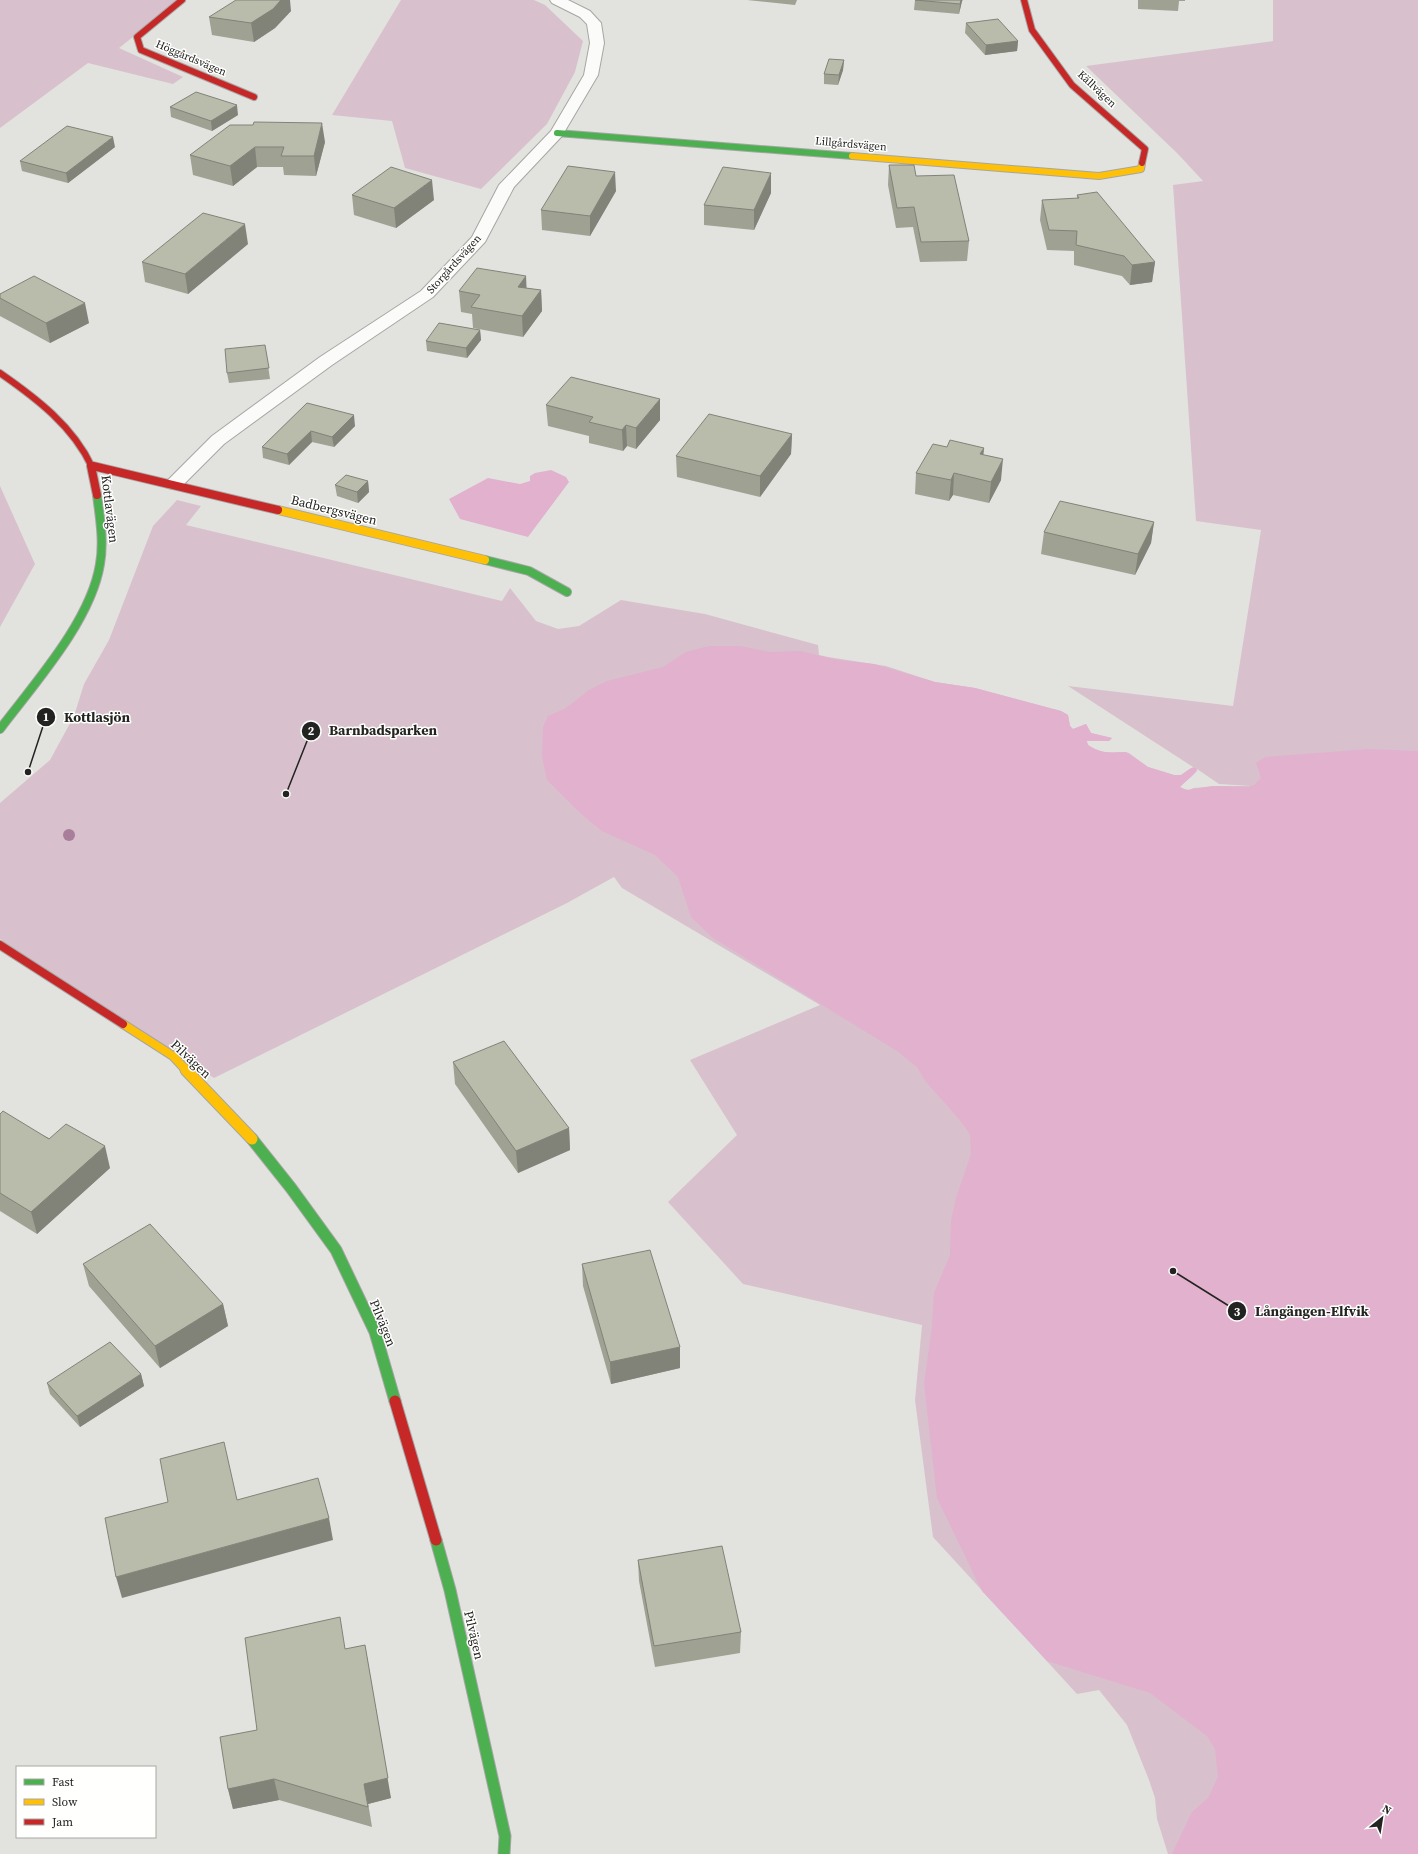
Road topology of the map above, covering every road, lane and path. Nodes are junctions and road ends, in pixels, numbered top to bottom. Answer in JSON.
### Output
{"nodes":[{"id":1,"x":182,"y":0,"type":"edge"},
{"id":2,"x":557,"y":0,"type":"edge"},
{"id":3,"x":1024,"y":0,"type":"edge"},
{"id":4,"x":254,"y":97,"type":"dead end"},
{"id":5,"x":558,"y":133,"type":"junction"},
{"id":6,"x":1141,"y":169,"type":"joint"},
{"id":7,"x":0,"y":373,"type":"edge"},
{"id":8,"x":90,"y":465,"type":"junction"},
{"id":9,"x":174,"y":484,"type":"junction"},
{"id":10,"x":567,"y":592,"type":"dead end"},
{"id":11,"x":0,"y":729,"type":"edge"},
{"id":12,"x":0,"y":945,"type":"edge"},
{"id":13,"x":504,"y":1854,"type":"edge"}],
"edges":[{"from":1,"to":4,"type":"street","name":"Höggårdsvägen"},
{"from":2,"to":5,"type":"street","name":"Storgårdsvägen"},
{"from":3,"to":6,"type":"street","name":"Källvägen"},
{"from":5,"to":6,"type":"street","name":"Lillgårdsvägen"},
{"from":5,"to":9,"type":"street","name":"Storgårdsvägen"},
{"from":7,"to":8,"type":"street","name":"Kottlavägen"},
{"from":8,"to":9,"type":"street","name":"Badbergsvägen"},
{"from":8,"to":11,"type":"street","name":"Kottlavägen"},
{"from":9,"to":10,"type":"street","name":"Badbergsvägen"},
{"from":12,"to":13,"type":"street","name":"Pilvägen"}]}
